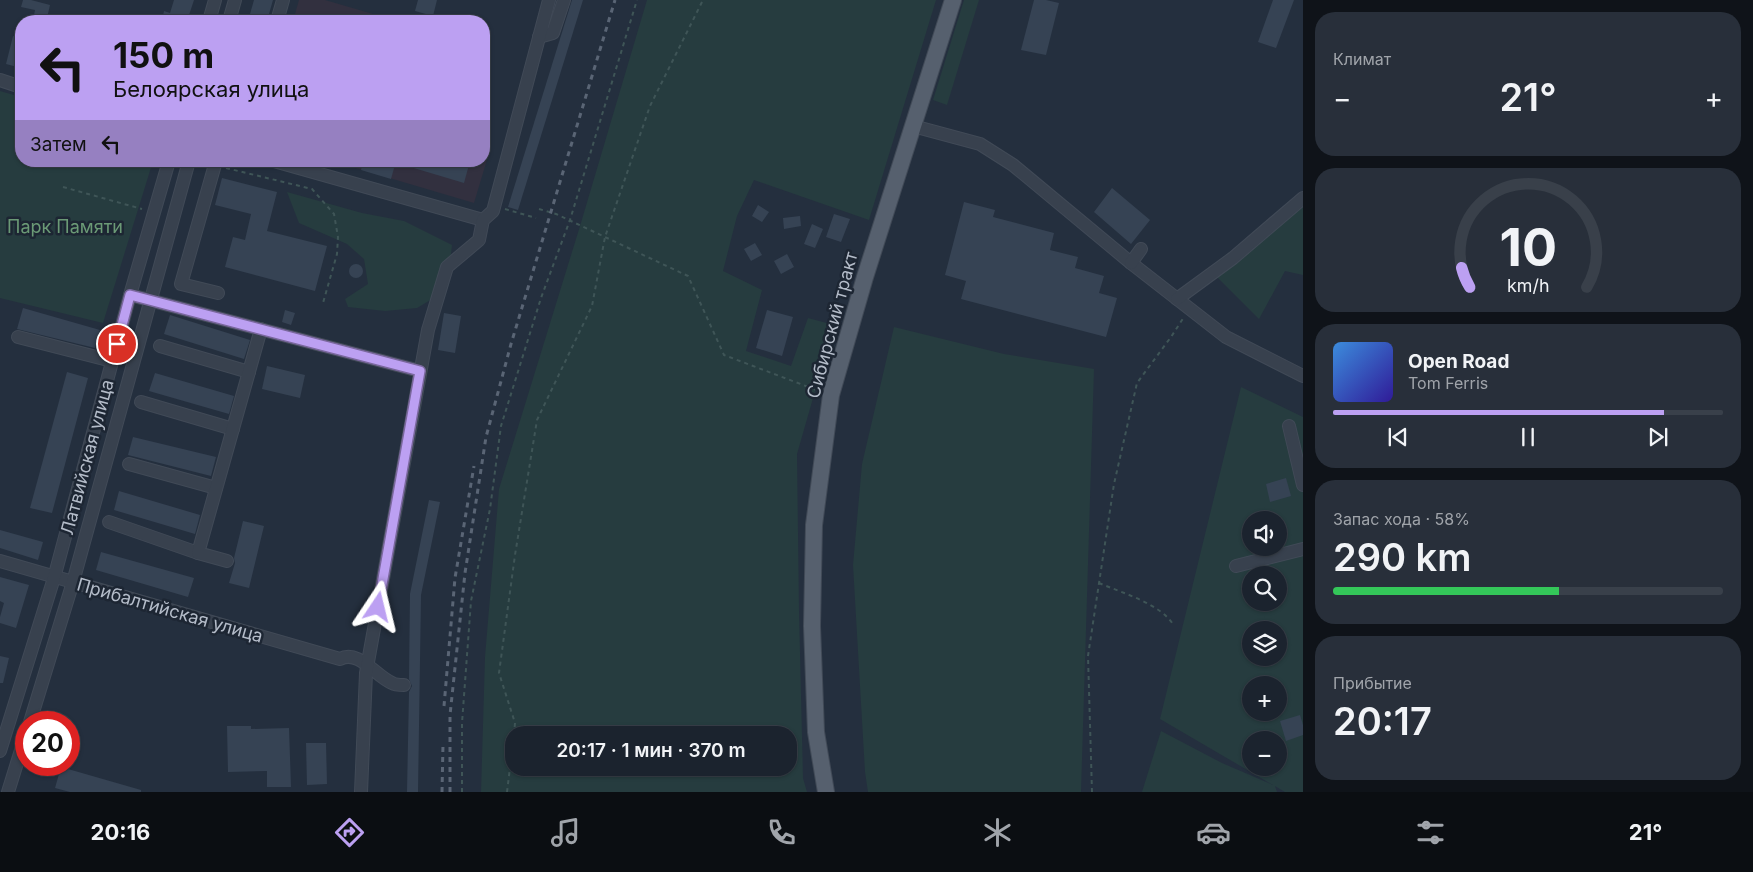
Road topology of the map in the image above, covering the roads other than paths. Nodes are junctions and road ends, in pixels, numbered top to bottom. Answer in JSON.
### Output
{"nodes":[{"id":1,"x":215,"y":0,"type":"edge"},
{"id":2,"x":235,"y":0,"type":"edge"},
{"id":3,"x":283,"y":0,"type":"edge"},
{"id":4,"x":549,"y":0,"type":"edge"},
{"id":5,"x":564,"y":0,"type":"edge"},
{"id":6,"x":953,"y":0,"type":"edge"},
{"id":7,"x":211,"y":15,"type":"edge"},
{"id":8,"x":231,"y":15,"type":"edge"},
{"id":9,"x":279,"y":15,"type":"edge"},
{"id":10,"x":539,"y":37,"type":"junction"},
{"id":11,"x":0,"y":80,"type":"edge"},
{"id":12,"x":15,"y":85,"type":"edge"},
{"id":13,"x":913,"y":126,"type":"junction"},
{"id":14,"x":167,"y":167,"type":"edge"},
{"id":15,"x":187,"y":167,"type":"edge"},
{"id":16,"x":214,"y":167,"type":"edge"},
{"id":17,"x":298,"y":167,"type":"edge"},
{"id":18,"x":1303,"y":198,"type":"edge"},
{"id":19,"x":483,"y":220,"type":"junction"},
{"id":20,"x":1141,"y":249,"type":"dead end"},
{"id":21,"x":1131,"y":263,"type":"junction"},
{"id":22,"x":218,"y":293,"type":"dead end"},
{"id":23,"x":130,"y":295,"type":"junction"},
{"id":24,"x":1177,"y":299,"type":"junction"},
{"id":25,"x":151,"y":300,"type":"junction"},
{"id":26,"x":261,"y":329,"type":"junction"},
{"id":27,"x":18,"y":337,"type":"dead end"},
{"id":28,"x":160,"y":346,"type":"dead end"},
{"id":29,"x":112,"y":360,"type":"junction"},
{"id":30,"x":420,"y":371,"type":"junction"},
{"id":31,"x":249,"y":372,"type":"junction"},
{"id":32,"x":1303,"y":376,"type":"edge"},
{"id":33,"x":141,"y":402,"type":"dead end"},
{"id":34,"x":1289,"y":426,"type":"dead end"},
{"id":35,"x":233,"y":430,"type":"junction"},
{"id":36,"x":129,"y":464,"type":"dead end"},
{"id":37,"x":1303,"y":485,"type":"edge"},
{"id":38,"x":216,"y":488,"type":"junction"},
{"id":39,"x":109,"y":522,"type":"dead end"},
{"id":40,"x":1303,"y":549,"type":"edge"},
{"id":41,"x":198,"y":553,"type":"junction"},
{"id":42,"x":0,"y":561,"type":"edge"},
{"id":43,"x":228,"y":561,"type":"dead end"},
{"id":44,"x":1236,"y":566,"type":"dead end"},
{"id":45,"x":54,"y":578,"type":"junction"},
{"id":46,"x":73,"y":582,"type":"junction"},
{"id":47,"x":367,"y":666,"type":"junction"},
{"id":48,"x":404,"y":685,"type":"dead end"},
{"id":49,"x":33,"y":711,"type":"edge"},
{"id":50,"x":4,"y":727,"type":"edge"},
{"id":51,"x":0,"y":751,"type":"edge"},
{"id":52,"x":15,"y":769,"type":"edge"},
{"id":53,"x":8,"y":792,"type":"edge"},
{"id":54,"x":361,"y":792,"type":"edge"},
{"id":55,"x":826,"y":792,"type":"edge"}],
"edges":[{"from":1,"to":7,"type":"street"},
{"from":2,"to":8,"type":"street"},
{"from":3,"to":9,"type":"street"},
{"from":4,"to":10,"type":"street"},
{"from":5,"to":10,"type":"street"},
{"from":6,"to":13,"type":"main road","name":"Сибирский тракт"},
{"from":10,"to":19,"type":"street"},
{"from":11,"to":12,"type":"street"},
{"from":13,"to":21,"type":"street"},
{"from":13,"to":55,"type":"main road","name":"Сибирский тракт"},
{"from":14,"to":23,"type":"street","name":"Латвийская улица"},
{"from":15,"to":25,"type":"street","name":"Латвийская улица"},
{"from":16,"to":22,"type":"street"},
{"from":17,"to":19,"type":"street"},
{"from":18,"to":24,"type":"street"},
{"from":19,"to":30,"type":"street"},
{"from":20,"to":21,"type":"street"},
{"from":21,"to":24,"type":"street"},
{"from":23,"to":25,"type":"street"},
{"from":23,"to":29,"type":"street","name":"Латвийская улица"},
{"from":24,"to":32,"type":"street"},
{"from":25,"to":26,"type":"street"},
{"from":25,"to":46,"type":"street","name":"Латвийская улица"},
{"from":26,"to":30,"type":"street"},
{"from":26,"to":31,"type":"street"},
{"from":27,"to":29,"type":"street"},
{"from":28,"to":31,"type":"street"},
{"from":29,"to":45,"type":"street","name":"Латвийская улица"},
{"from":30,"to":47,"type":"street"},
{"from":31,"to":35,"type":"street"},
{"from":33,"to":35,"type":"street"},
{"from":34,"to":37,"type":"street"},
{"from":35,"to":38,"type":"street"},
{"from":36,"to":38,"type":"street"},
{"from":38,"to":41,"type":"street"},
{"from":39,"to":41,"type":"street"},
{"from":40,"to":44,"type":"street"},
{"from":41,"to":43,"type":"street"},
{"from":42,"to":45,"type":"street","name":"Прибалтийская улица"},
{"from":45,"to":46,"type":"street","name":"Прибалтийская улица"},
{"from":45,"to":50,"type":"street","name":"Латвийская улица"},
{"from":46,"to":47,"type":"street","name":"Прибалтийская улица"},
{"from":46,"to":49,"type":"street","name":"Латвийская улица"},
{"from":47,"to":48,"type":"street","name":"Прибалтийская улица"},
{"from":47,"to":54,"type":"street"},
{"from":50,"to":51,"type":"street","name":"Латвийская улица"},
{"from":52,"to":53,"type":"street"}]}
